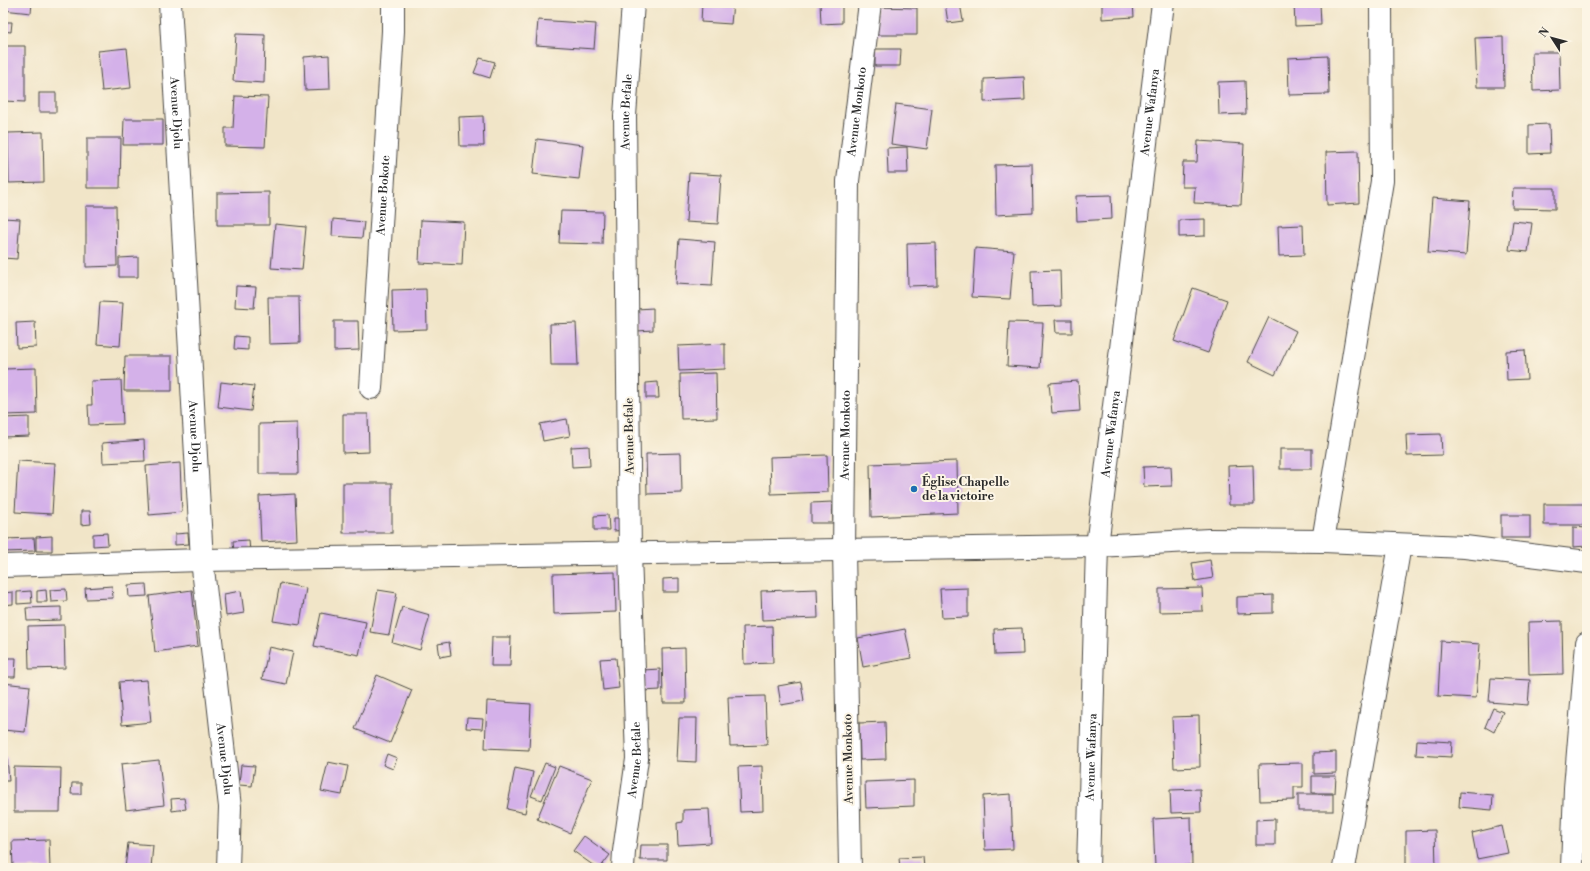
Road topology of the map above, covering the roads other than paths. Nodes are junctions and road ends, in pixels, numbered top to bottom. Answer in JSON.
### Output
{"nodes":[{"id":1,"x":170,"y":3,"type":"edge"},
{"id":2,"x":393,"y":3,"type":"edge"},
{"id":3,"x":633,"y":3,"type":"edge"},
{"id":4,"x":870,"y":3,"type":"edge"},
{"id":5,"x":1163,"y":3,"type":"edge"},
{"id":6,"x":1381,"y":3,"type":"edge"},
{"id":7,"x":371,"y":388,"type":"dead end"},
{"id":8,"x":1323,"y":541,"type":"junction"},
{"id":9,"x":1400,"y":545,"type":"junction"},
{"id":10,"x":1097,"y":546,"type":"junction"},
{"id":11,"x":844,"y":550,"type":"junction"},
{"id":12,"x":630,"y":554,"type":"junction"},
{"id":13,"x":202,"y":560,"type":"junction"},
{"id":14,"x":1587,"y":562,"type":"edge"},
{"id":15,"x":3,"y":566,"type":"edge"},
{"id":16,"x":1587,"y":643,"type":"edge"},
{"id":17,"x":228,"y":868,"type":"edge"},
{"id":18,"x":623,"y":868,"type":"edge"},
{"id":19,"x":850,"y":868,"type":"edge"},
{"id":20,"x":1088,"y":868,"type":"edge"},
{"id":21,"x":1344,"y":868,"type":"edge"},
{"id":22,"x":1572,"y":868,"type":"edge"}],
"edges":[{"from":1,"to":13,"type":"street","name":"Avenue Djolu"},
{"from":2,"to":7,"type":"street","name":"Avenue Bokote"},
{"from":3,"to":12,"type":"street","name":"Avenue Befale"},
{"from":4,"to":11,"type":"street","name":"Avenue Monkoto"},
{"from":5,"to":10,"type":"street","name":"Avenue Wafanya"},
{"from":6,"to":8,"type":"street"},
{"from":8,"to":9,"type":"street"},
{"from":8,"to":10,"type":"street"},
{"from":9,"to":14,"type":"street"},
{"from":9,"to":21,"type":"street"},
{"from":10,"to":11,"type":"street"},
{"from":10,"to":20,"type":"street","name":"Avenue Wafanya"},
{"from":11,"to":12,"type":"street"},
{"from":11,"to":19,"type":"street","name":"Avenue Monkoto"},
{"from":12,"to":13,"type":"street"},
{"from":12,"to":18,"type":"street","name":"Avenue Befale"},
{"from":13,"to":15,"type":"street"},
{"from":13,"to":17,"type":"street","name":"Avenue Djolu"},
{"from":16,"to":22,"type":"street"}]}
